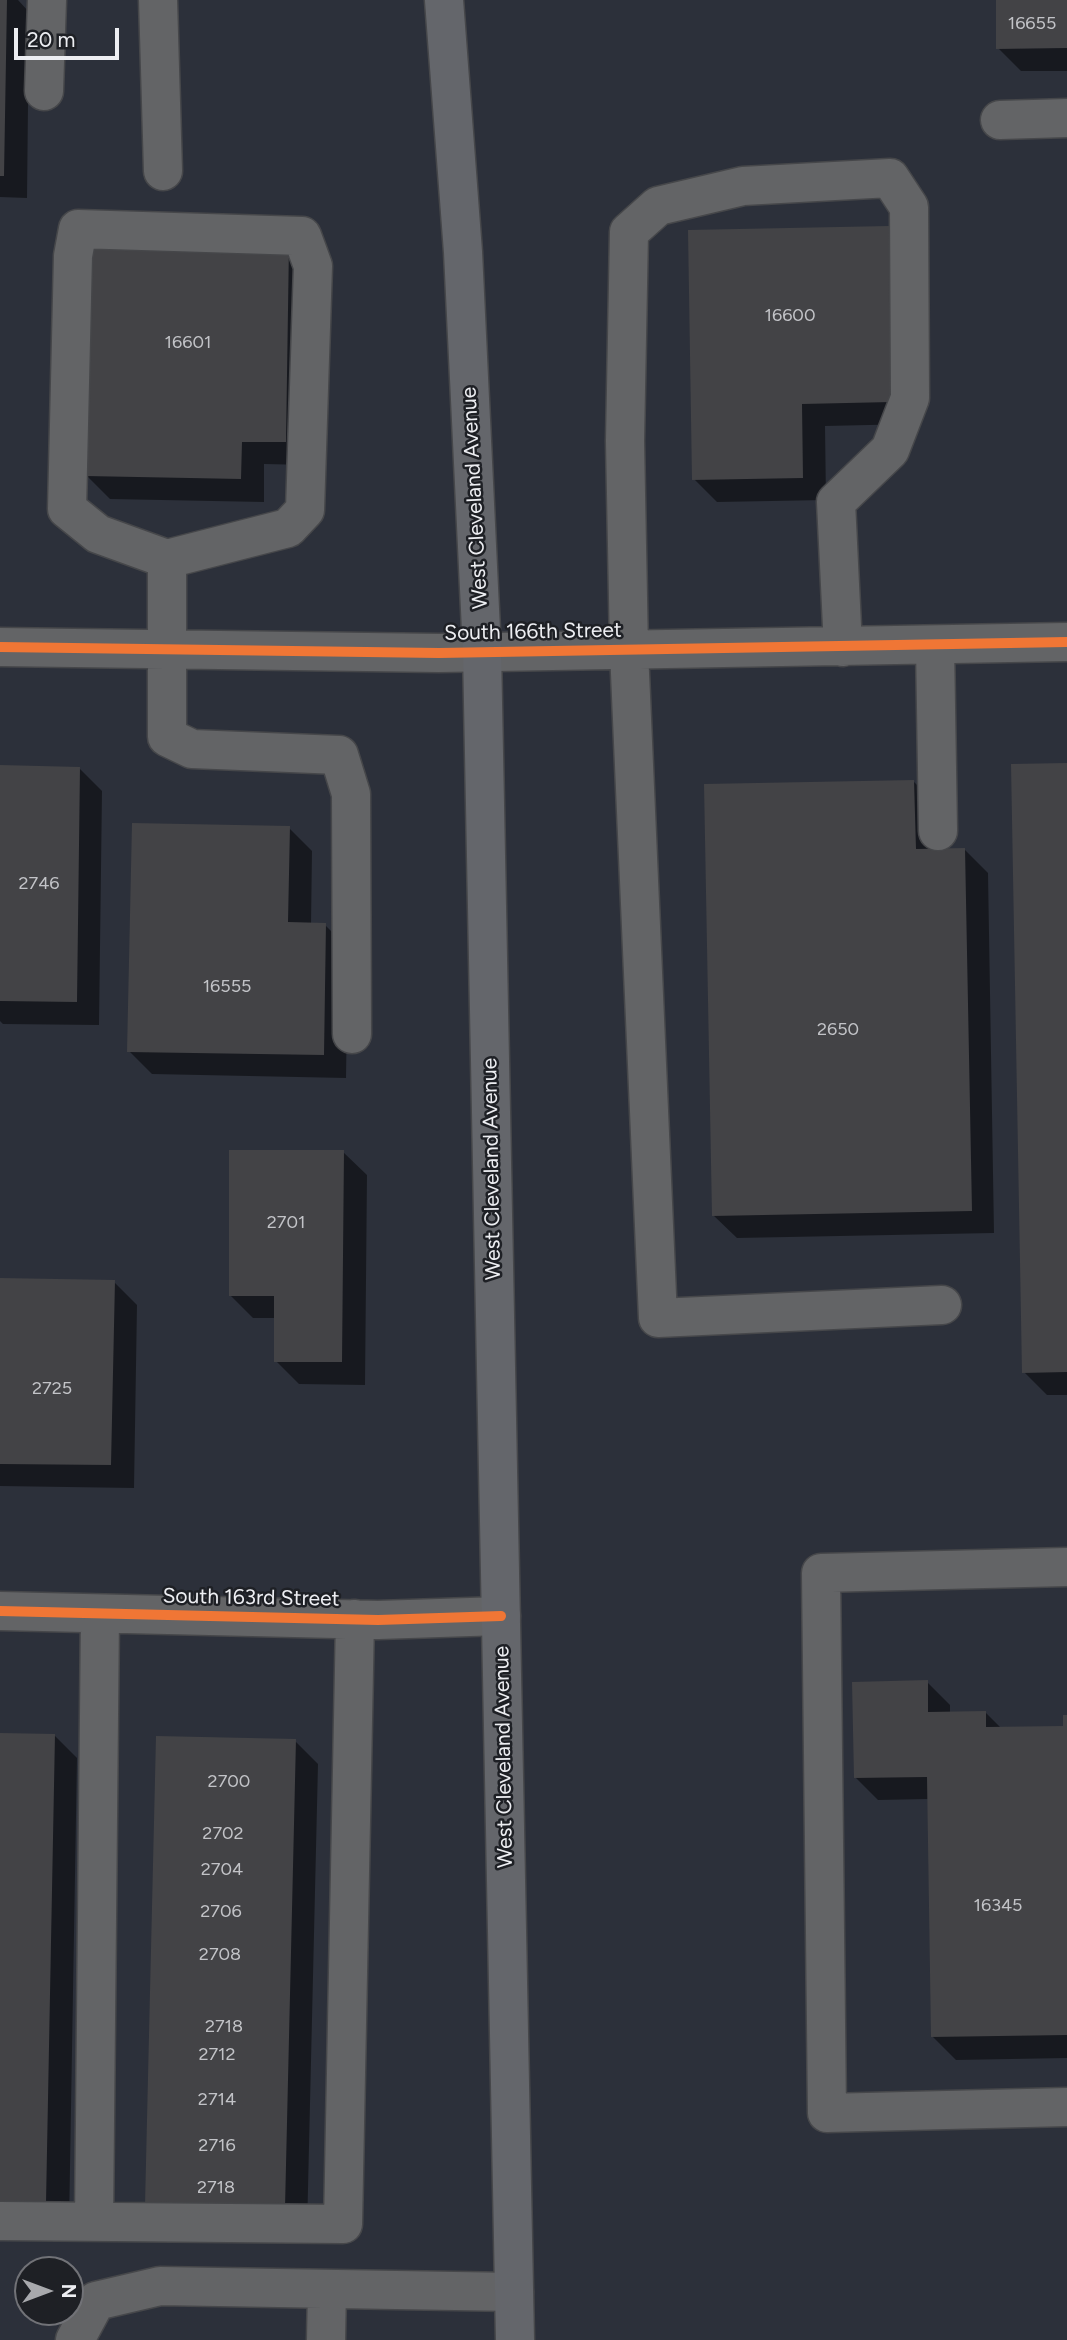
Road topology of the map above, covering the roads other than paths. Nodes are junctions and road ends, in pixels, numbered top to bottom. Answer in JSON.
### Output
{"nodes":[{"id":1,"x":47,"y":0,"type":"edge"},
{"id":2,"x":158,"y":0,"type":"edge"},
{"id":3,"x":444,"y":0,"type":"edge"},
{"id":4,"x":44,"y":91,"type":"dead end"},
{"id":5,"x":1067,"y":118,"type":"edge"},
{"id":6,"x":1000,"y":120,"type":"dead end"},
{"id":7,"x":163,"y":170,"type":"dead end"},
{"id":8,"x":167,"y":559,"type":"junction"},
{"id":9,"x":1067,"y":642,"type":"edge"},
{"id":10,"x":935,"y":645,"type":"junction"},
{"id":11,"x":0,"y":647,"type":"edge"},
{"id":12,"x":843,"y":647,"type":"junction"},
{"id":13,"x":167,"y":649,"type":"junction"},
{"id":14,"x":629,"y":650,"type":"junction"},
{"id":15,"x":481,"y":651,"type":"junction"},
{"id":16,"x":938,"y":831,"type":"dead end"},
{"id":17,"x":352,"y":1034,"type":"dead end"},
{"id":18,"x":943,"y":1305,"type":"dead end"},
{"id":19,"x":1067,"y":1567,"type":"edge"},
{"id":20,"x":0,"y":1612,"type":"edge"},
{"id":21,"x":100,"y":1614,"type":"junction"},
{"id":22,"x":501,"y":1616,"type":"junction"},
{"id":23,"x":355,"y":1619,"type":"junction"},
{"id":24,"x":1067,"y":2106,"type":"edge"},
{"id":25,"x":0,"y":2221,"type":"edge"},
{"id":26,"x":94,"y":2222,"type":"junction"},
{"id":27,"x":327,"y":2289,"type":"junction"},
{"id":28,"x":514,"y":2292,"type":"junction"},
{"id":29,"x":75,"y":2340,"type":"edge"},
{"id":30,"x":326,"y":2340,"type":"edge"},
{"id":31,"x":515,"y":2340,"type":"edge"}],
"edges":[{"from":1,"to":4,"type":"street"},
{"from":2,"to":7,"type":"street"},
{"from":3,"to":15,"type":"main road","name":"West Cleveland Avenue"},
{"from":5,"to":6,"type":"street"},
{"from":8,"to":8,"type":"street"},
{"from":8,"to":13,"type":"street"},
{"from":9,"to":10,"type":"street","name":"South 166th Street"},
{"from":10,"to":12,"type":"street","name":"South 166th Street"},
{"from":10,"to":16,"type":"street"},
{"from":11,"to":13,"type":"street","name":"South 166th Street"},
{"from":12,"to":14,"type":"street","name":"South 166th Street"},
{"from":12,"to":14,"type":"street"},
{"from":13,"to":15,"type":"street","name":"South 166th Street"},
{"from":13,"to":17,"type":"street"},
{"from":14,"to":15,"type":"street","name":"South 166th Street"},
{"from":14,"to":18,"type":"street"},
{"from":15,"to":22,"type":"main road","name":"West Cleveland Avenue"},
{"from":19,"to":24,"type":"street"},
{"from":20,"to":21,"type":"street","name":"South 163rd Street"},
{"from":21,"to":23,"type":"street","name":"South 163rd Street"},
{"from":21,"to":26,"type":"street"},
{"from":22,"to":23,"type":"street","name":"South 163rd Street"},
{"from":22,"to":28,"type":"main road","name":"West Cleveland Avenue"},
{"from":23,"to":26,"type":"street"},
{"from":25,"to":26,"type":"street"},
{"from":27,"to":28,"type":"street"},
{"from":27,"to":29,"type":"street"},
{"from":27,"to":30,"type":"street"},
{"from":28,"to":31,"type":"main road","name":"West Cleveland Avenue"}]}
